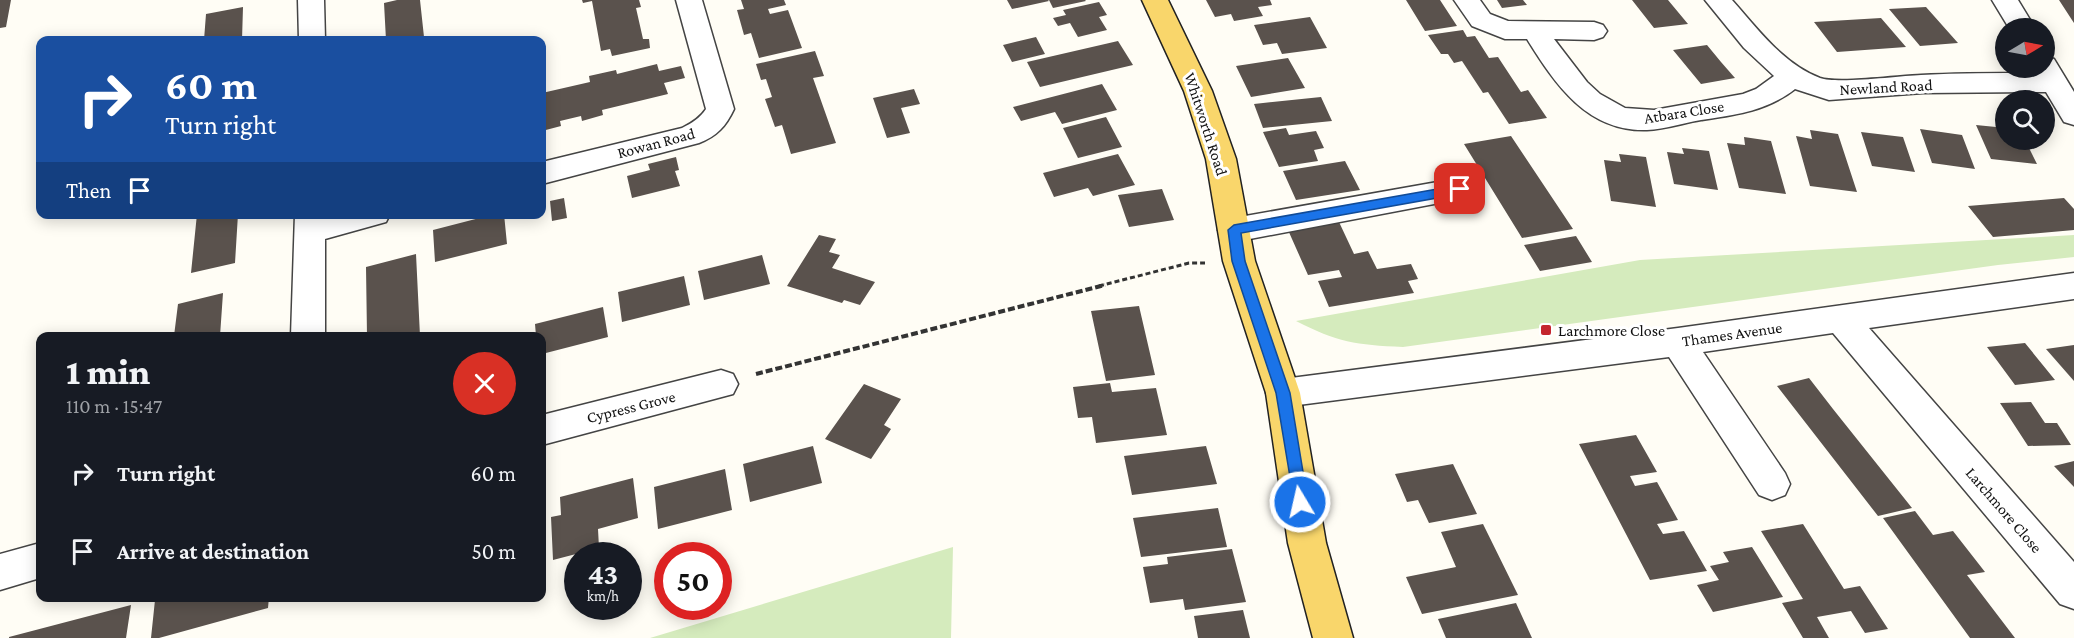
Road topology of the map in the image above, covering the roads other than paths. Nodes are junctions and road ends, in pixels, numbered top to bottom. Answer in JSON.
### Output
{"nodes":[{"id":1,"x":311,"y":0,"type":"edge"},
{"id":2,"x":689,"y":0,"type":"edge"},
{"id":3,"x":1155,"y":0,"type":"edge"},
{"id":4,"x":1467,"y":0,"type":"edge"},
{"id":5,"x":1718,"y":0,"type":"edge"},
{"id":6,"x":2005,"y":0,"type":"edge"},
{"id":7,"x":2016,"y":18,"type":"edge"},
{"id":8,"x":1594,"y":31,"type":"dead end"},
{"id":9,"x":1535,"y":32,"type":"junction"},
{"id":10,"x":312,"y":36,"type":"edge"},
{"id":11,"x":1792,"y":77,"type":"junction"},
{"id":12,"x":1999,"y":78,"type":"edge"},
{"id":13,"x":2052,"y":78,"type":"edge"},
{"id":14,"x":2074,"y":115,"type":"edge"},
{"id":15,"x":546,"y":172,"type":"edge"},
{"id":16,"x":1460,"y":189,"type":"dead end"},
{"id":17,"x":339,"y":219,"type":"edge"},
{"id":18,"x":310,"y":223,"type":"edge"},
{"id":19,"x":1234,"y":230,"type":"junction"},
{"id":20,"x":2074,"y":286,"type":"edge"},
{"id":21,"x":1841,"y":319,"type":"junction"},
{"id":22,"x":308,"y":332,"type":"edge"},
{"id":23,"x":1678,"y":342,"type":"junction"},
{"id":24,"x":721,"y":384,"type":"road end"},
{"id":25,"x":1283,"y":393,"type":"junction"},
{"id":26,"x":546,"y":429,"type":"edge"},
{"id":27,"x":1772,"y":484,"type":"dead end"},
{"id":28,"x":36,"y":562,"type":"edge"},
{"id":29,"x":0,"y":572,"type":"edge"},
{"id":30,"x":2074,"y":591,"type":"edge"},
{"id":31,"x":1333,"y":638,"type":"edge"}],
"edges":[{"from":1,"to":10,"type":"street"},
{"from":2,"to":15,"type":"street","name":"Rowan Road"},
{"from":3,"to":19,"type":"main road","name":"Whitworth Road"},
{"from":4,"to":9,"type":"street"},
{"from":5,"to":11,"type":"street","name":"Newland Road"},
{"from":6,"to":7,"type":"street"},
{"from":8,"to":9,"type":"street"},
{"from":9,"to":11,"type":"street","name":"Atbara Close"},
{"from":11,"to":12,"type":"street","name":"Newland Road"},
{"from":13,"to":14,"type":"street"},
{"from":16,"to":19,"type":"street"},
{"from":17,"to":18,"type":"street"},
{"from":18,"to":22,"type":"street"},
{"from":19,"to":25,"type":"main road","name":"Whitworth Road"},
{"from":20,"to":21,"type":"street","name":"Thames Avenue"},
{"from":21,"to":23,"type":"street","name":"Thames Avenue"},
{"from":21,"to":30,"type":"street","name":"Larchmore Close"},
{"from":23,"to":25,"type":"street","name":"Thames Avenue"},
{"from":23,"to":27,"type":"street"},
{"from":24,"to":26,"type":"street","name":"Cypress Grove"},
{"from":25,"to":31,"type":"main road","name":"Whitworth Road"},
{"from":28,"to":29,"type":"street"}]}
